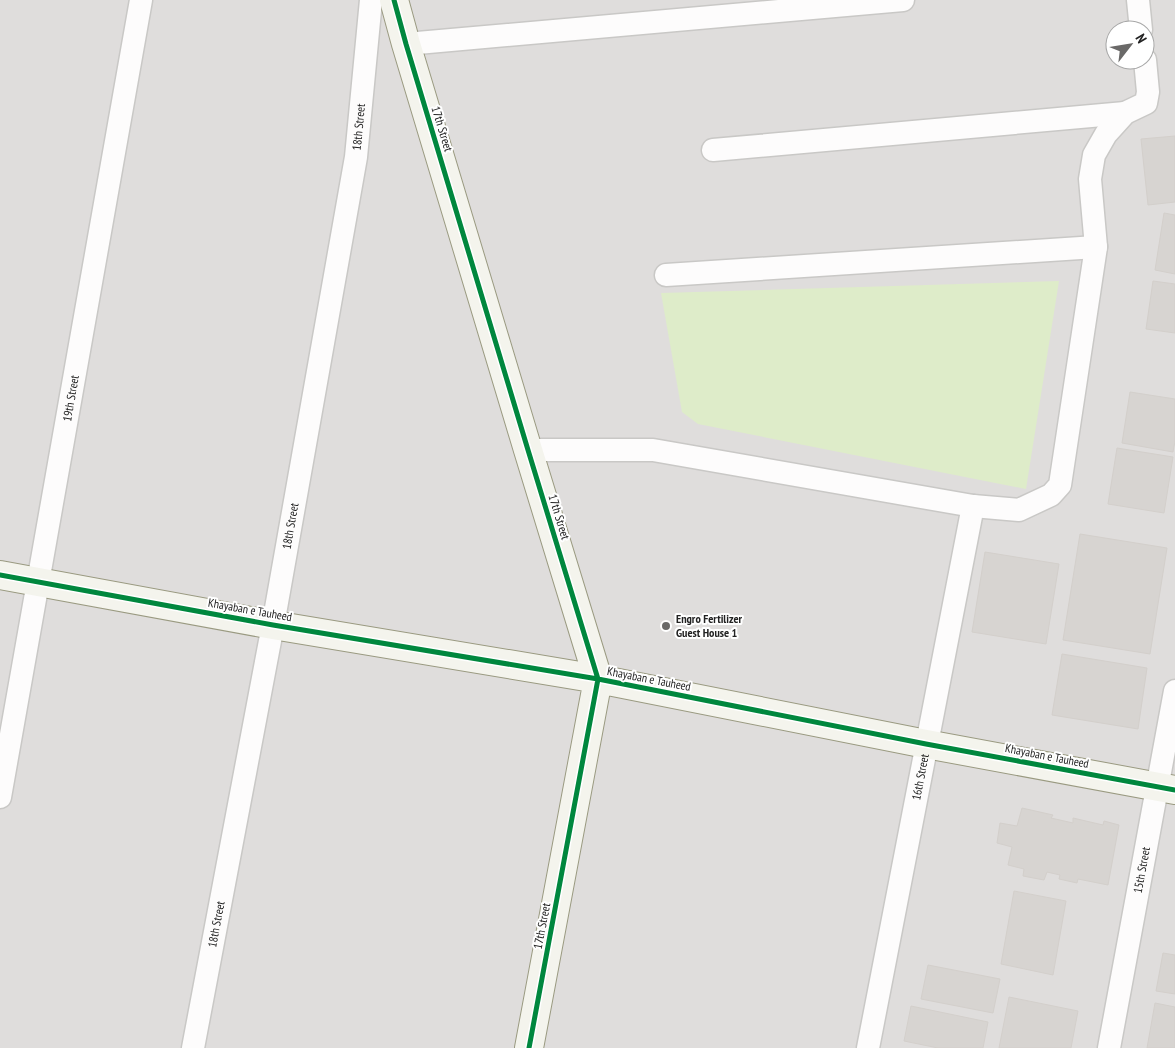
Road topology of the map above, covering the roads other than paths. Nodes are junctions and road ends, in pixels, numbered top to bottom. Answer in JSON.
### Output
{"nodes":[{"id":1,"x":142,"y":0,"type":"edge"},
{"id":2,"x":371,"y":0,"type":"edge"},
{"id":3,"x":394,"y":0,"type":"edge"},
{"id":4,"x":903,"y":0,"type":"edge"},
{"id":5,"x":1138,"y":0,"type":"edge"},
{"id":6,"x":1140,"y":20,"type":"edge"},
{"id":7,"x":406,"y":44,"type":"junction"},
{"id":8,"x":1146,"y":70,"type":"edge"},
{"id":9,"x":1125,"y":113,"type":"junction"},
{"id":10,"x":713,"y":150,"type":"dead end"},
{"id":11,"x":1096,"y":248,"type":"junction"},
{"id":12,"x":666,"y":275,"type":"dead end"},
{"id":13,"x":528,"y":450,"type":"junction"},
{"id":14,"x":973,"y":506,"type":"junction"},
{"id":15,"x":0,"y":575,"type":"edge"},
{"id":16,"x":40,"y":582,"type":"junction"},
{"id":17,"x":273,"y":625,"type":"junction"},
{"id":18,"x":598,"y":679,"type":"junction"},
{"id":19,"x":1175,"y":691,"type":"edge"},
{"id":20,"x":926,"y":744,"type":"junction"},
{"id":21,"x":1166,"y":788,"type":"edge"},
{"id":22,"x":0,"y":797,"type":"edge"},
{"id":23,"x":193,"y":1048,"type":"edge"},
{"id":24,"x":529,"y":1048,"type":"edge"},
{"id":25,"x":868,"y":1048,"type":"edge"},
{"id":26,"x":1109,"y":1048,"type":"edge"}],
"edges":[{"from":1,"to":16,"type":"street","name":"19th Street"},
{"from":2,"to":17,"type":"street","name":"18th Street"},
{"from":3,"to":7,"type":"street","name":"17th Street"},
{"from":4,"to":7,"type":"street"},
{"from":5,"to":6,"type":"street"},
{"from":7,"to":13,"type":"street","name":"17th Street"},
{"from":8,"to":9,"type":"street"},
{"from":9,"to":10,"type":"street"},
{"from":9,"to":11,"type":"street"},
{"from":11,"to":12,"type":"street"},
{"from":11,"to":14,"type":"street"},
{"from":13,"to":14,"type":"street"},
{"from":13,"to":18,"type":"street","name":"17th Street"},
{"from":14,"to":20,"type":"street","name":"16th Street"},
{"from":15,"to":16,"type":"street","name":"Khayaban e Tauheed"},
{"from":16,"to":17,"type":"street","name":"Khayaban e Tauheed"},
{"from":16,"to":22,"type":"street","name":"19th Street"},
{"from":17,"to":18,"type":"street","name":"Khayaban e Tauheed"},
{"from":17,"to":23,"type":"street","name":"18th Street"},
{"from":18,"to":20,"type":"street","name":"Khayaban e Tauheed"},
{"from":18,"to":24,"type":"street","name":"17th Street"},
{"from":19,"to":21,"type":"street","name":"15th Street"},
{"from":20,"to":21,"type":"street","name":"Khayaban e Tauheed"},
{"from":20,"to":25,"type":"street","name":"16th Street"},
{"from":21,"to":26,"type":"street","name":"15th Street"}]}
